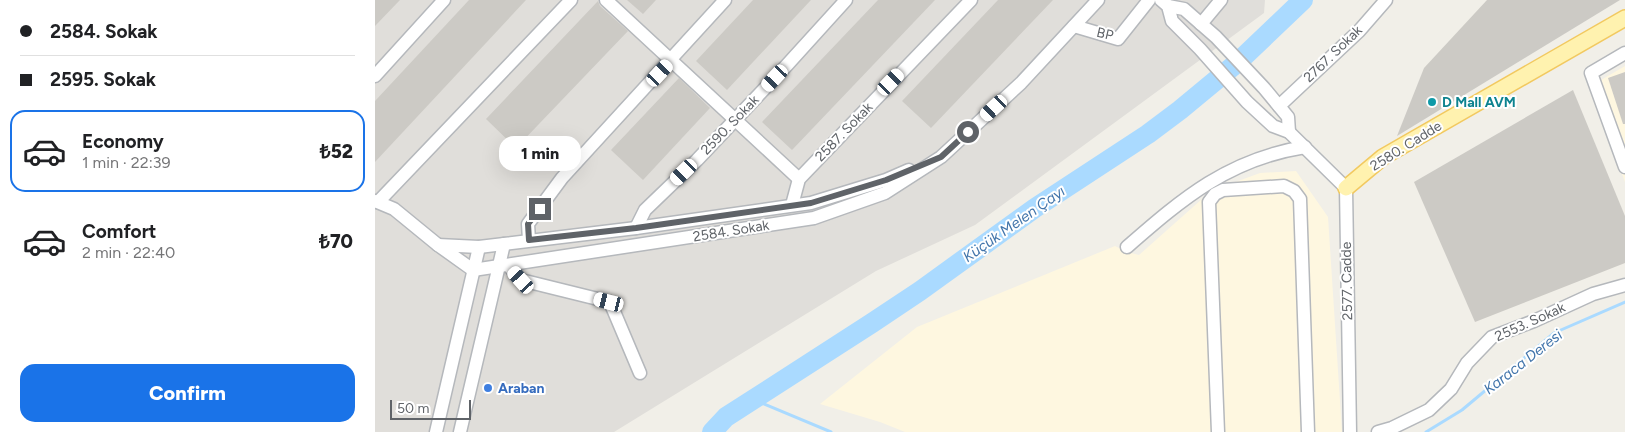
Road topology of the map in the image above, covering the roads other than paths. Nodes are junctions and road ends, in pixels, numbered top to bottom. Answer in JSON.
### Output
{"nodes":[{"id":1,"x":444,"y":0,"type":"edge"},
{"id":2,"x":571,"y":0,"type":"edge"},
{"id":3,"x":606,"y":0,"type":"edge"},
{"id":4,"x":725,"y":0,"type":"edge"},
{"id":5,"x":846,"y":0,"type":"edge"},
{"id":6,"x":971,"y":0,"type":"edge"},
{"id":7,"x":1098,"y":0,"type":"edge"},
{"id":8,"x":1149,"y":0,"type":"edge"},
{"id":9,"x":1221,"y":0,"type":"edge"},
{"id":10,"x":1385,"y":0,"type":"edge"},
{"id":11,"x":1165,"y":3,"type":"edge"},
{"id":12,"x":1625,"y":18,"type":"edge"},
{"id":13,"x":1201,"y":24,"type":"junction"},
{"id":14,"x":1074,"y":26,"type":"junction"},
{"id":15,"x":1625,"y":54,"type":"edge"},
{"id":16,"x":672,"y":60,"type":"junction"},
{"id":17,"x":375,"y":76,"type":"edge"},
{"id":18,"x":1279,"y":106,"type":"junction"},
{"id":19,"x":736,"y":119,"type":"junction"},
{"id":20,"x":1289,"y":132,"type":"junction"},
{"id":21,"x":1305,"y":147,"type":"junction"},
{"id":22,"x":941,"y":157,"type":"junction"},
{"id":23,"x":1625,"y":166,"type":"edge"},
{"id":24,"x":799,"y":179,"type":"junction"},
{"id":25,"x":1346,"y":188,"type":"junction"},
{"id":26,"x":377,"y":202,"type":"edge"},
{"id":27,"x":792,"y":205,"type":"junction"},
{"id":28,"x":636,"y":228,"type":"junction"},
{"id":29,"x":529,"y":240,"type":"junction"},
{"id":30,"x":504,"y":244,"type":"junction"},
{"id":31,"x":437,"y":245,"type":"junction"},
{"id":32,"x":479,"y":247,"type":"junction"},
{"id":33,"x":1127,"y":247,"type":"dead end"},
{"id":34,"x":503,"y":266,"type":"junction"},
{"id":35,"x":473,"y":270,"type":"junction"},
{"id":36,"x":1625,"y":285,"type":"edge"},
{"id":37,"x":640,"y":373,"type":"dead end"},
{"id":38,"x":436,"y":432,"type":"edge"},
{"id":39,"x":460,"y":432,"type":"edge"},
{"id":40,"x":1218,"y":432,"type":"edge"},
{"id":41,"x":1309,"y":432,"type":"edge"},
{"id":42,"x":1350,"y":432,"type":"edge"},
{"id":43,"x":1378,"y":432,"type":"edge"}],
"edges":[{"from":1,"to":17,"type":"street"},
{"from":2,"to":26,"type":"street"},
{"from":3,"to":16,"type":"street"},
{"from":4,"to":16,"type":"street"},
{"from":5,"to":19,"type":"street","name":"2590. Sokak"},
{"from":6,"to":24,"type":"street","name":"2587. Sokak"},
{"from":7,"to":14,"type":"street","name":"2584. Sokak"},
{"from":8,"to":14,"type":"street","name":"BP"},
{"from":9,"to":13,"type":"street"},
{"from":10,"to":18,"type":"street","name":"2767. Sokak"},
{"from":11,"to":13,"type":"street"},
{"from":11,"to":20,"type":"street"},
{"from":12,"to":25,"type":"main road","name":"2580. Cadde"},
{"from":13,"to":18,"type":"street"},
{"from":14,"to":22,"type":"street","name":"2584. Sokak"},
{"from":15,"to":23,"type":"street"},
{"from":16,"to":19,"type":"street"},
{"from":16,"to":29,"type":"street"},
{"from":18,"to":20,"type":"street"},
{"from":19,"to":24,"type":"street"},
{"from":19,"to":28,"type":"street","name":"2590. Sokak"},
{"from":20,"to":21,"type":"street"},
{"from":21,"to":25,"type":"street"},
{"from":21,"to":33,"type":"street"},
{"from":22,"to":27,"type":"street","name":"2584. Sokak"},
{"from":22,"to":34,"type":"street","name":"2584. Sokak"},
{"from":24,"to":27,"type":"street","name":"2587. Sokak"},
{"from":25,"to":42,"type":"street","name":"2577. Cadde"},
{"from":26,"to":31,"type":"street"},
{"from":27,"to":28,"type":"street","name":"2584. Sokak"},
{"from":28,"to":29,"type":"street","name":"2584. Sokak"},
{"from":29,"to":30,"type":"street","name":"2584. Sokak"},
{"from":30,"to":32,"type":"street","name":"2584. Sokak"},
{"from":30,"to":34,"type":"street"},
{"from":31,"to":32,"type":"street","name":"2584. Sokak"},
{"from":31,"to":35,"type":"street"},
{"from":32,"to":35,"type":"street"},
{"from":34,"to":35,"type":"street","name":"2584. Sokak"},
{"from":34,"to":37,"type":"street"},
{"from":34,"to":39,"type":"street"},
{"from":35,"to":38,"type":"street"},
{"from":36,"to":43,"type":"street","name":"2553. Sokak"},
{"from":40,"to":41,"type":"street"}]}
